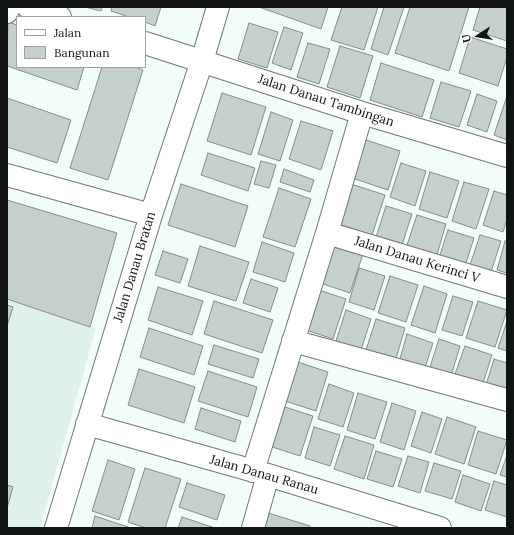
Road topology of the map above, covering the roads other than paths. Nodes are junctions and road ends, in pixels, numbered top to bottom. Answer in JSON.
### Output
{"nodes":[{"id":1,"x":9,"y":7,"type":"edge"},
{"id":2,"x":28,"y":7,"type":"edge"},
{"id":3,"x":218,"y":7,"type":"edge"},
{"id":4,"x":7,"y":12,"type":"edge"},
{"id":5,"x":57,"y":16,"type":"edge"},
{"id":6,"x":146,"y":43,"type":"edge"},
{"id":7,"x":202,"y":61,"type":"junction"},
{"id":8,"x":362,"y":113,"type":"junction"},
{"id":9,"x":507,"y":156,"type":"edge"},
{"id":10,"x":7,"y":174,"type":"edge"},
{"id":11,"x":151,"y":215,"type":"junction"},
{"id":12,"x":327,"y":233,"type":"junction"},
{"id":13,"x":507,"y":287,"type":"edge"},
{"id":14,"x":293,"y":342,"type":"junction"},
{"id":15,"x":507,"y":400,"type":"edge"},
{"id":16,"x":87,"y":424,"type":"junction"},
{"id":17,"x":260,"y":473,"type":"junction"},
{"id":18,"x":56,"y":528,"type":"edge"},
{"id":19,"x":253,"y":528,"type":"edge"},
{"id":20,"x":440,"y":528,"type":"edge"}],
"edges":[{"from":1,"to":4,"type":"street"},
{"from":2,"to":5,"type":"street"},
{"from":3,"to":7,"type":"street","name":"Jalan Danau Bratan"},
{"from":6,"to":7,"type":"street","name":"Jalan Danau Tambingan"},
{"from":7,"to":8,"type":"street","name":"Jalan Danau Tambingan"},
{"from":7,"to":11,"type":"street","name":"Jalan Danau Bratan"},
{"from":8,"to":9,"type":"street","name":"Jalan Danau Tambingan"},
{"from":8,"to":12,"type":"street"},
{"from":10,"to":11,"type":"street"},
{"from":11,"to":16,"type":"street","name":"Jalan Danau Bratan"},
{"from":12,"to":13,"type":"street","name":"Jalan Danau Kerinci V"},
{"from":12,"to":14,"type":"street"},
{"from":14,"to":15,"type":"street"},
{"from":14,"to":17,"type":"street"},
{"from":16,"to":17,"type":"street","name":"Jalan Danau Ranau"},
{"from":16,"to":18,"type":"street","name":"Jalan Danau Bratan"},
{"from":17,"to":19,"type":"street"},
{"from":17,"to":20,"type":"street","name":"Jalan Danau Ranau"}]}
